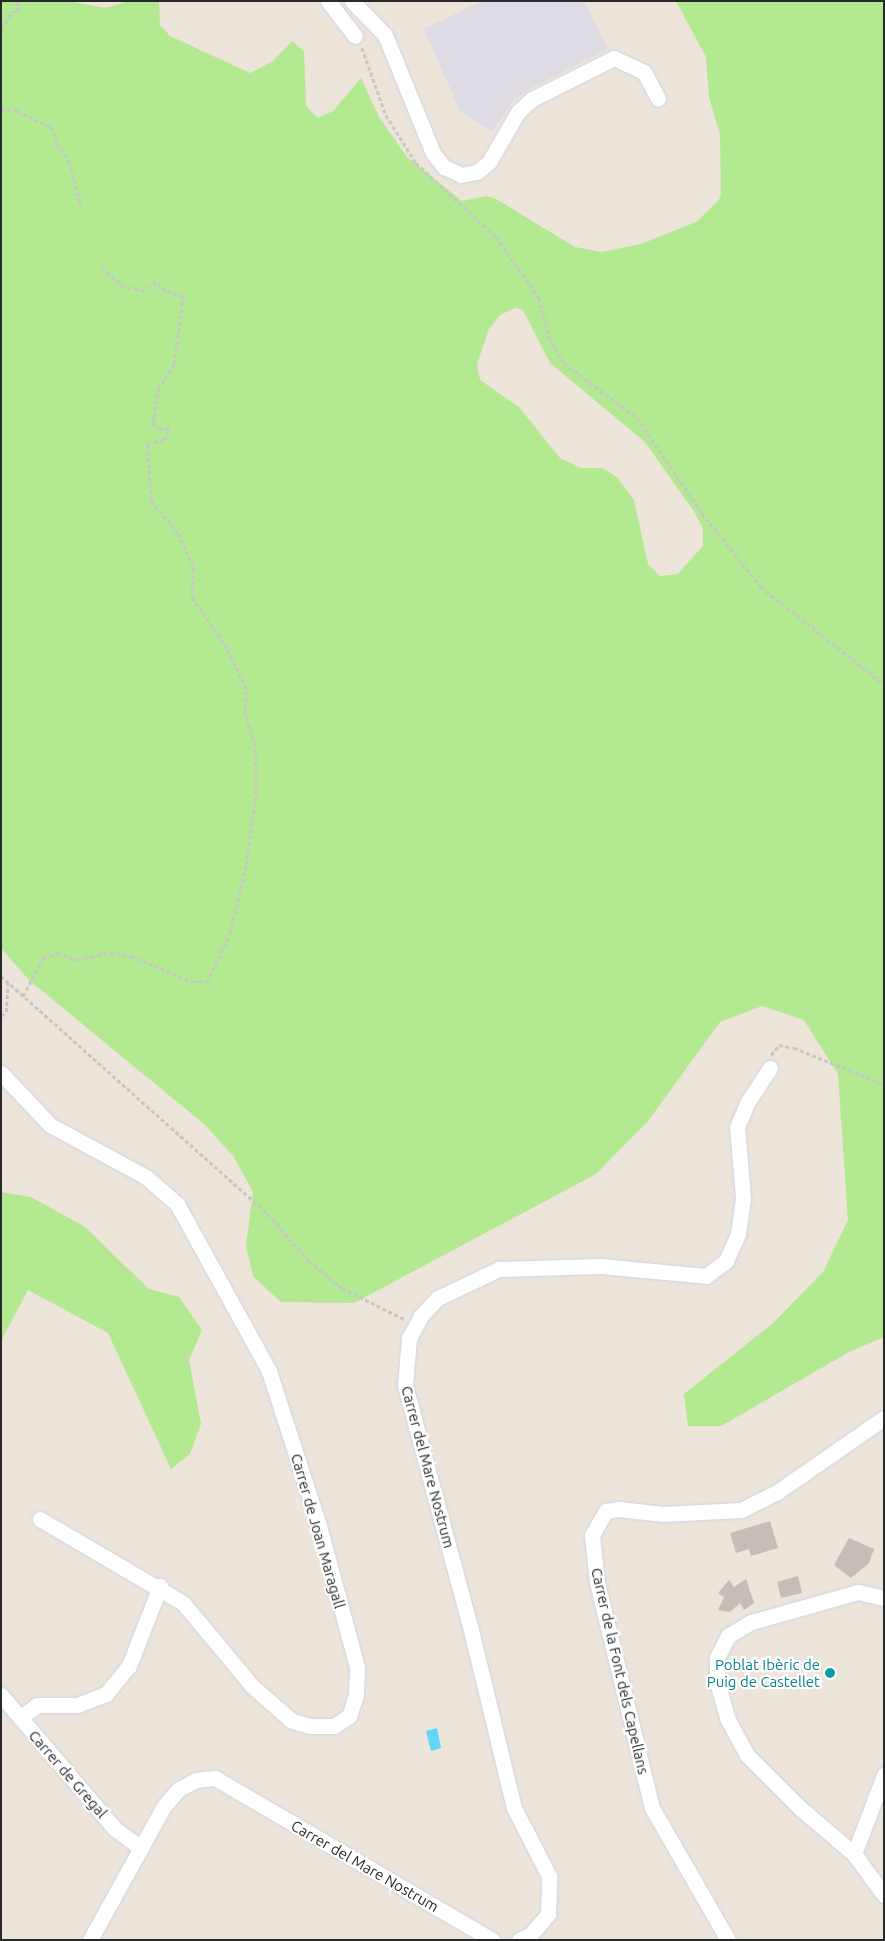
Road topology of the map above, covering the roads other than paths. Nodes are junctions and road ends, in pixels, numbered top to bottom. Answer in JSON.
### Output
{"nodes":[{"id":1,"x":328,"y":1,"type":"edge"},
{"id":2,"x":352,"y":1,"type":"edge"},
{"id":3,"x":355,"y":36,"type":"road end"},
{"id":4,"x":658,"y":98,"type":"dead end"},
{"id":5,"x":770,"y":1068,"type":"road end"},
{"id":6,"x":1,"y":1073,"type":"edge"},
{"id":7,"x":884,"y":1418,"type":"edge"},
{"id":8,"x":40,"y":1519,"type":"dead end"},
{"id":9,"x":160,"y":1586,"type":"junction"},
{"id":10,"x":884,"y":1598,"type":"edge"},
{"id":11,"x":1,"y":1695,"type":"edge"},
{"id":12,"x":20,"y":1718,"type":"junction"},
{"id":13,"x":884,"y":1775,"type":"edge"},
{"id":14,"x":141,"y":1848,"type":"junction"},
{"id":15,"x":854,"y":1854,"type":"junction"},
{"id":16,"x":884,"y":1895,"type":"edge"},
{"id":17,"x":90,"y":1940,"type":"edge"},
{"id":18,"x":492,"y":1940,"type":"edge"},
{"id":19,"x":519,"y":1940,"type":"edge"},
{"id":20,"x":728,"y":1940,"type":"edge"}],
"edges":[{"from":1,"to":3,"type":"street"},
{"from":2,"to":4,"type":"street"},
{"from":5,"to":19,"type":"street","name":"Carrer del Mare Nostrum"},
{"from":6,"to":9,"type":"street","name":"Carrer de Joan Maragall"},
{"from":7,"to":20,"type":"street","name":"Carrer de la Font dels Capellans"},
{"from":8,"to":9,"type":"street","name":"Carrer de Joan Maragall"},
{"from":9,"to":12,"type":"street"},
{"from":10,"to":15,"type":"street"},
{"from":11,"to":12,"type":"street","name":"Carrer de Gregal"},
{"from":12,"to":14,"type":"street","name":"Carrer de Gregal"},
{"from":13,"to":15,"type":"street"},
{"from":14,"to":17,"type":"street","name":"Carrer del Mare Nostrum"},
{"from":14,"to":18,"type":"street","name":"Carrer del Mare Nostrum"},
{"from":15,"to":16,"type":"street"}]}
